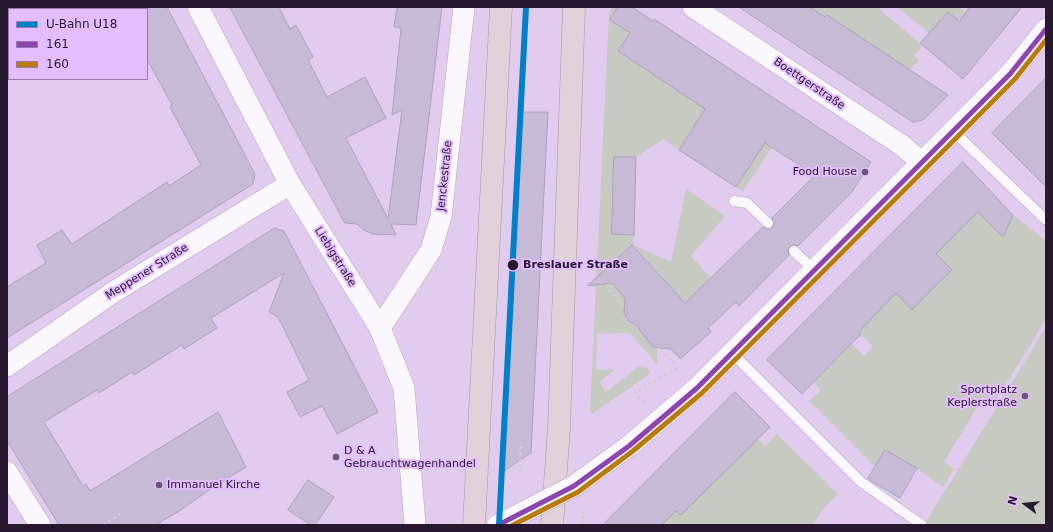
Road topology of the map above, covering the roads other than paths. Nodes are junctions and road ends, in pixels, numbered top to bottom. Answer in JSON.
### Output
{"nodes":[{"id":1,"x":198,"y":7,"type":"edge"},
{"id":2,"x":464,"y":7,"type":"edge"},
{"id":3,"x":501,"y":7,"type":"edge"},
{"id":4,"x":574,"y":7,"type":"edge"},
{"id":5,"x":693,"y":7,"type":"edge"},
{"id":6,"x":1046,"y":30,"type":"edge"},
{"id":7,"x":953,"y":132,"type":"junction"},
{"id":8,"x":922,"y":163,"type":"junction"},
{"id":9,"x":290,"y":184,"type":"junction"},
{"id":10,"x":734,"y":201,"type":"dead end"},
{"id":11,"x":1046,"y":220,"type":"edge"},
{"id":12,"x":768,"y":223,"type":"dead end"},
{"id":13,"x":794,"y":251,"type":"dead end"},
{"id":14,"x":814,"y":270,"type":"junction"},
{"id":15,"x":380,"y":328,"type":"junction"},
{"id":16,"x":732,"y":353,"type":"junction"},
{"id":17,"x":7,"y":366,"type":"edge"},
{"id":18,"x":7,"y":472,"type":"edge"},
{"id":19,"x":40,"y":525,"type":"edge"},
{"id":20,"x":415,"y":525,"type":"edge"},
{"id":21,"x":474,"y":525,"type":"edge"},
{"id":22,"x":498,"y":525,"type":"edge"},
{"id":23,"x":552,"y":525,"type":"edge"},
{"id":24,"x":922,"y":525,"type":"edge"}],
"edges":[{"from":1,"to":9,"type":"street","name":"Liebigstraße"},
{"from":2,"to":15,"type":"street","name":"Jenckestraße"},
{"from":3,"to":21,"type":"highway"},
{"from":4,"to":23,"type":"highway"},
{"from":5,"to":8,"type":"street","name":"Boettgerstraße"},
{"from":6,"to":7,"type":"street"},
{"from":7,"to":8,"type":"street"},
{"from":7,"to":11,"type":"lane"},
{"from":8,"to":14,"type":"street"},
{"from":9,"to":15,"type":"street","name":"Liebigstraße"},
{"from":9,"to":17,"type":"street","name":"Meppener Straße"},
{"from":10,"to":12,"type":"lane"},
{"from":13,"to":14,"type":"lane"},
{"from":14,"to":16,"type":"street"},
{"from":15,"to":20,"type":"street","name":"Liebigstraße"},
{"from":16,"to":22,"type":"street","bridge":true},
{"from":16,"to":24,"type":"lane"},
{"from":18,"to":19,"type":"street"}]}
